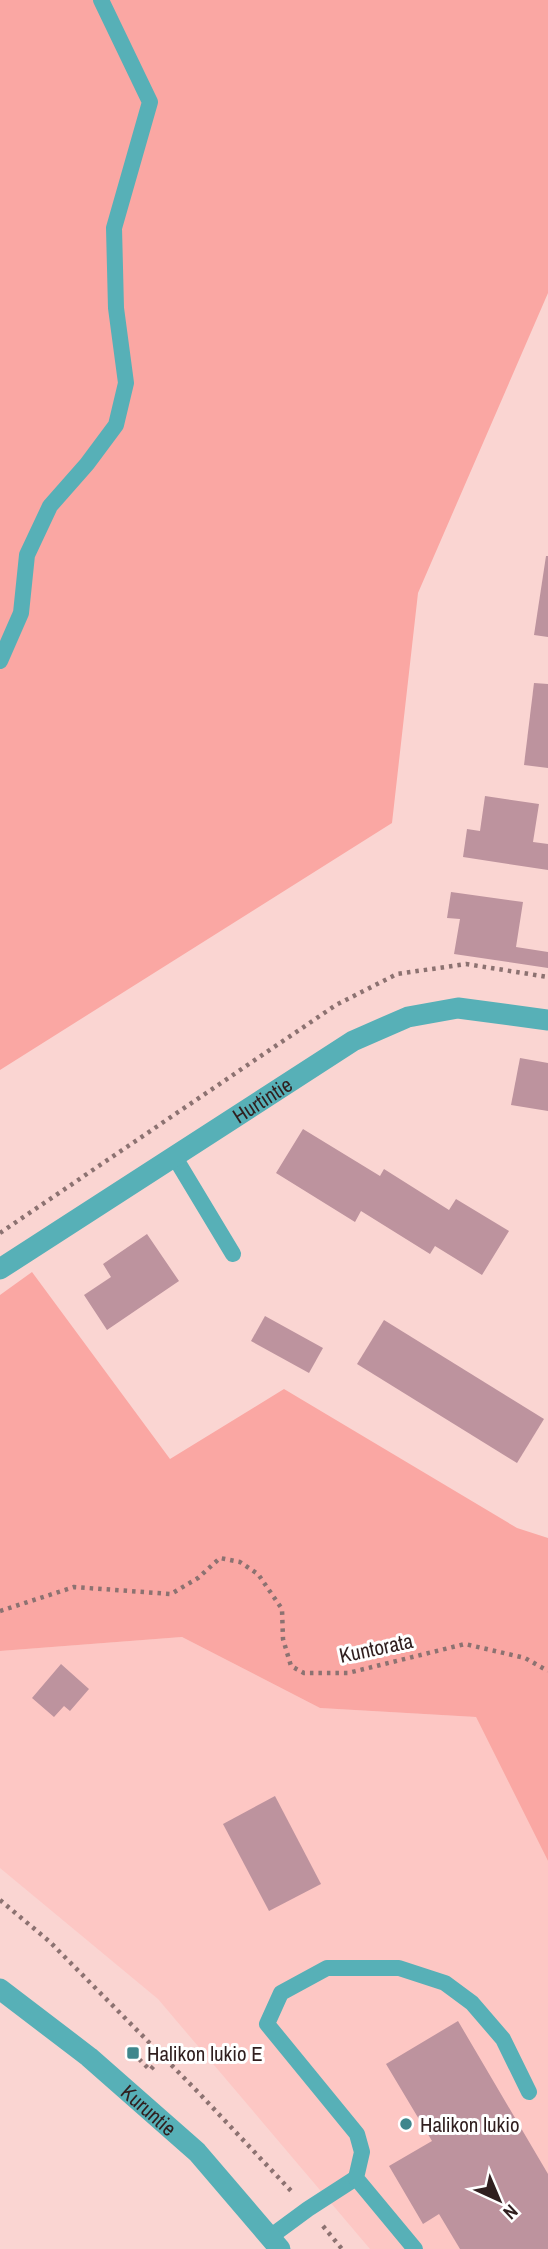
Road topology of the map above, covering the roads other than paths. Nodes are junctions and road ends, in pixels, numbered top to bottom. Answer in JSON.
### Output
{"nodes":[{"id":1,"x":102,"y":0,"type":"edge"},
{"id":2,"x":0,"y":661,"type":"edge"},
{"id":3,"x":548,"y":1020,"type":"edge"},
{"id":4,"x":174,"y":1156,"type":"junction"},
{"id":5,"x":233,"y":1254,"type":"dead end"},
{"id":6,"x":0,"y":1269,"type":"edge"},
{"id":7,"x":0,"y":1989,"type":"edge"},
{"id":8,"x":529,"y":2092,"type":"dead end"},
{"id":9,"x":356,"y":2178,"type":"junction"},
{"id":10,"x":275,"y":2243,"type":"edge"},
{"id":11,"x":415,"y":2249,"type":"edge"}],
"edges":[{"from":1,"to":2,"type":"lane"},
{"from":3,"to":4,"type":"street","name":"Hurtintie"},
{"from":4,"to":5,"type":"lane"},
{"from":4,"to":6,"type":"street","name":"Hurtintie"},
{"from":7,"to":10,"type":"street","name":"Kuruntie"},
{"from":8,"to":9,"type":"lane"},
{"from":9,"to":10,"type":"lane"},
{"from":9,"to":11,"type":"lane"}]}
